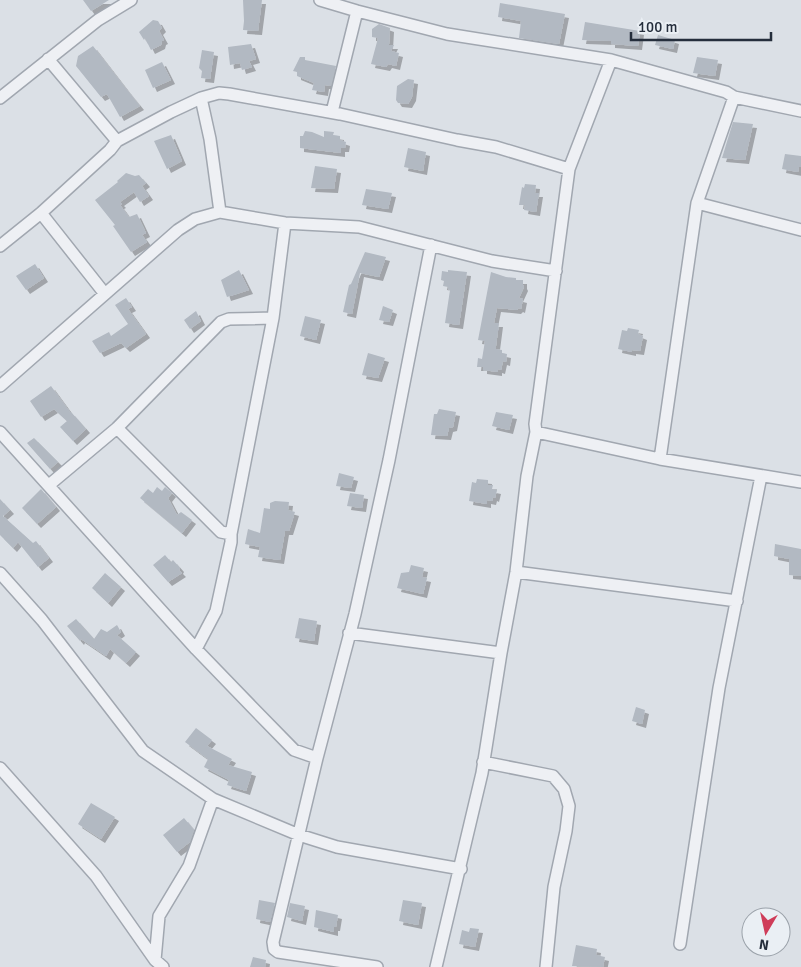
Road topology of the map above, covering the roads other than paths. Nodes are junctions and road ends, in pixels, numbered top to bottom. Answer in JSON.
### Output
{"nodes":[{"id":1,"x":131,"y":0,"type":"edge"},
{"id":2,"x":320,"y":0,"type":"edge"},
{"id":3,"x":356,"y":11,"type":"junction"},
{"id":4,"x":48,"y":59,"type":"junction"},
{"id":5,"x":612,"y":60,"type":"junction"},
{"id":6,"x":734,"y":97,"type":"junction"},
{"id":7,"x":0,"y":98,"type":"edge"},
{"id":8,"x":201,"y":98,"type":"junction"},
{"id":9,"x":801,"y":111,"type":"edge"},
{"id":10,"x":332,"y":112,"type":"junction"},
{"id":11,"x":117,"y":141,"type":"junction"},
{"id":12,"x":569,"y":169,"type":"junction"},
{"id":13,"x":698,"y":203,"type":"junction"},
{"id":14,"x":220,"y":212,"type":"junction"},
{"id":15,"x":41,"y":213,"type":"junction"},
{"id":16,"x":285,"y":223,"type":"junction"},
{"id":17,"x":801,"y":230,"type":"edge"},
{"id":18,"x":431,"y":244,"type":"junction"},
{"id":19,"x":0,"y":246,"type":"edge"},
{"id":20,"x":556,"y":271,"type":"junction"},
{"id":21,"x":105,"y":294,"type":"junction"},
{"id":22,"x":273,"y":318,"type":"junction"},
{"id":23,"x":0,"y":386,"type":"edge"},
{"id":24,"x":117,"y":428,"type":"junction"},
{"id":25,"x":0,"y":432,"type":"edge"},
{"id":26,"x":536,"y":432,"type":"junction"},
{"id":27,"x":660,"y":459,"type":"junction"},
{"id":28,"x":761,"y":476,"type":"junction"},
{"id":29,"x":801,"y":482,"type":"edge"},
{"id":30,"x":49,"y":485,"type":"junction"},
{"id":31,"x":231,"y":534,"type":"junction"},
{"id":32,"x":516,"y":572,"type":"junction"},
{"id":33,"x":0,"y":573,"type":"edge"},
{"id":34,"x":736,"y":601,"type":"junction"},
{"id":35,"x":349,"y":633,"type":"junction"},
{"id":36,"x":196,"y":649,"type":"junction"},
{"id":37,"x":501,"y":653,"type":"junction"},
{"id":38,"x":317,"y":758,"type":"junction"},
{"id":39,"x":484,"y":762,"type":"junction"},
{"id":40,"x":0,"y":768,"type":"edge"},
{"id":41,"x":213,"y":799,"type":"junction"},
{"id":42,"x":299,"y":835,"type":"junction"},
{"id":43,"x":461,"y":869,"type":"junction"},
{"id":44,"x":680,"y":944,"type":"dead end"},
{"id":45,"x":159,"y":963,"type":"edge"},
{"id":46,"x":377,"y":967,"type":"edge"},
{"id":47,"x":436,"y":967,"type":"edge"},
{"id":48,"x":546,"y":967,"type":"edge"}],
"edges":[{"from":1,"to":4,"type":"street"},
{"from":2,"to":3,"type":"street"},
{"from":3,"to":5,"type":"street"},
{"from":3,"to":10,"type":"street"},
{"from":4,"to":7,"type":"street"},
{"from":4,"to":11,"type":"street"},
{"from":5,"to":6,"type":"street"},
{"from":5,"to":12,"type":"street"},
{"from":6,"to":9,"type":"street"},
{"from":6,"to":13,"type":"street"},
{"from":8,"to":10,"type":"street"},
{"from":8,"to":11,"type":"street"},
{"from":8,"to":14,"type":"street"},
{"from":10,"to":12,"type":"street"},
{"from":11,"to":15,"type":"street"},
{"from":12,"to":20,"type":"street"},
{"from":13,"to":17,"type":"street"},
{"from":13,"to":27,"type":"street"},
{"from":14,"to":16,"type":"street"},
{"from":14,"to":21,"type":"street"},
{"from":15,"to":19,"type":"street"},
{"from":15,"to":21,"type":"street"},
{"from":16,"to":18,"type":"street"},
{"from":16,"to":22,"type":"street"},
{"from":18,"to":20,"type":"street"},
{"from":18,"to":35,"type":"street"},
{"from":20,"to":26,"type":"street"},
{"from":21,"to":23,"type":"street"},
{"from":22,"to":24,"type":"street"},
{"from":22,"to":31,"type":"street"},
{"from":24,"to":30,"type":"street"},
{"from":24,"to":31,"type":"street"},
{"from":25,"to":30,"type":"street"},
{"from":26,"to":27,"type":"street"},
{"from":26,"to":32,"type":"street"},
{"from":27,"to":28,"type":"street"},
{"from":28,"to":29,"type":"street"},
{"from":28,"to":34,"type":"street"},
{"from":30,"to":36,"type":"street"},
{"from":31,"to":36,"type":"street"},
{"from":32,"to":34,"type":"street"},
{"from":32,"to":37,"type":"street"},
{"from":33,"to":41,"type":"street"},
{"from":34,"to":44,"type":"street"},
{"from":35,"to":37,"type":"street"},
{"from":35,"to":38,"type":"street"},
{"from":36,"to":38,"type":"street"},
{"from":37,"to":39,"type":"street"},
{"from":38,"to":42,"type":"street"},
{"from":39,"to":43,"type":"street"},
{"from":39,"to":48,"type":"street"},
{"from":40,"to":45,"type":"street"},
{"from":41,"to":42,"type":"street"},
{"from":41,"to":45,"type":"street"},
{"from":42,"to":43,"type":"street"},
{"from":42,"to":46,"type":"street"},
{"from":43,"to":47,"type":"street"}]}
